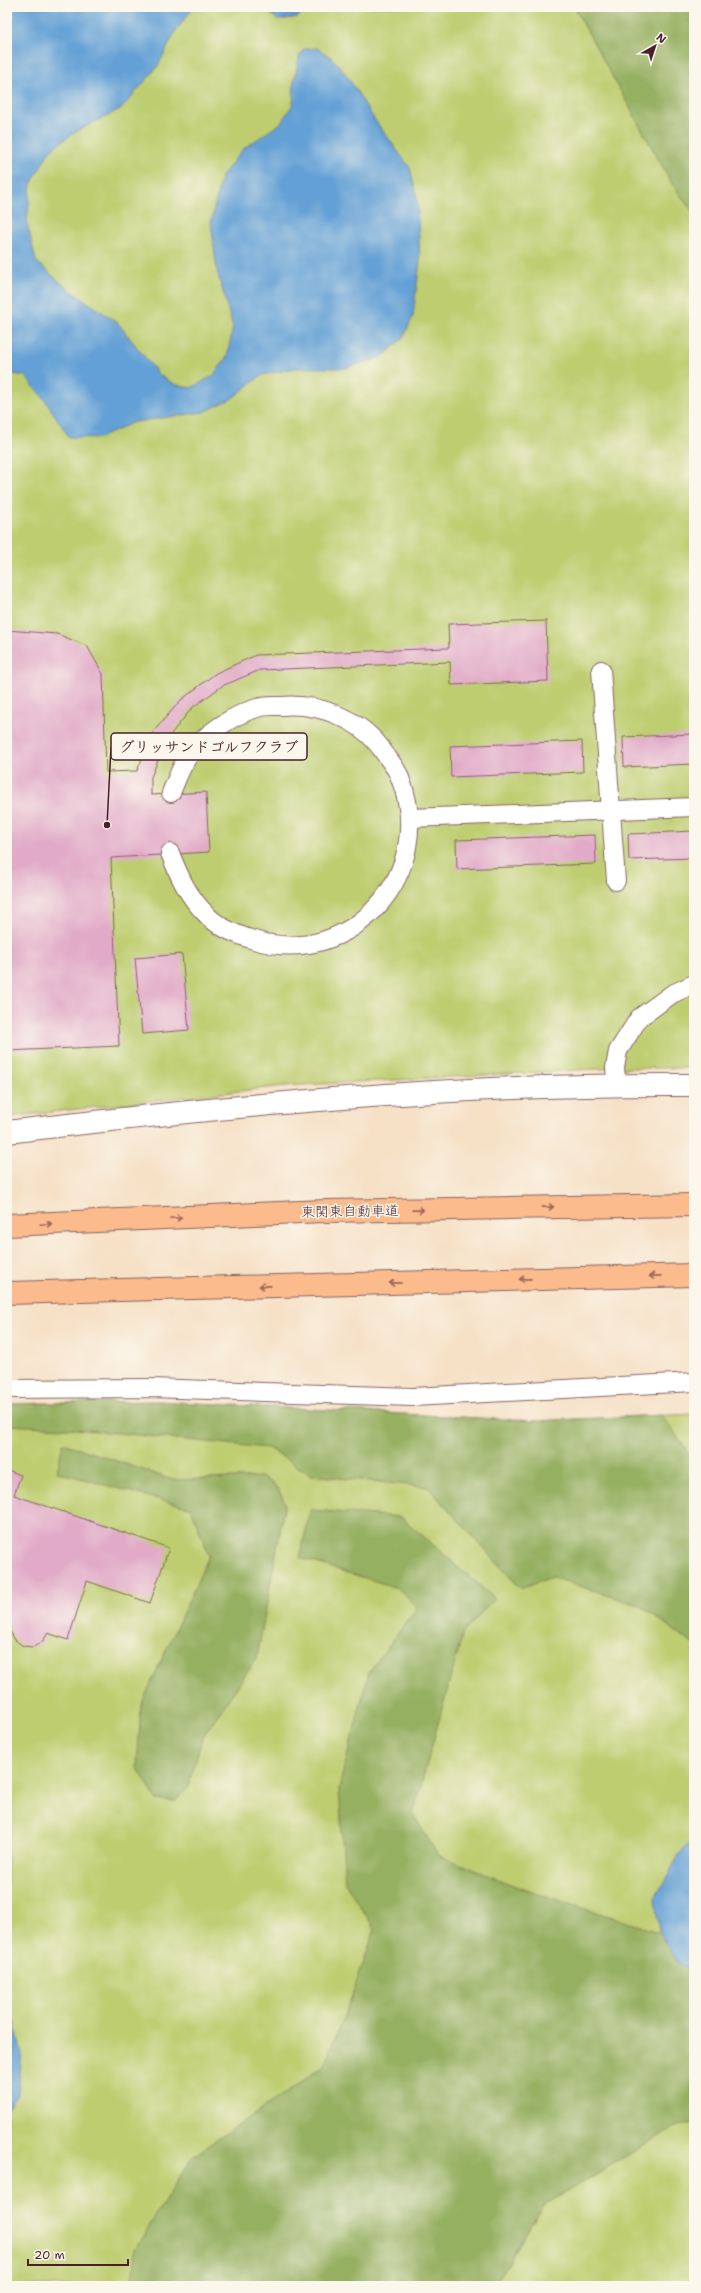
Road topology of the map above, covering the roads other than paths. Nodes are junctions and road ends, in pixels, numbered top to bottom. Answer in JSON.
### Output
{"nodes":[{"id":1,"x":601,"y":670,"type":"dead end"},
{"id":2,"x":171,"y":793,"type":"dead end"},
{"id":3,"x":694,"y":807,"type":"edge"},
{"id":4,"x":610,"y":810,"type":"junction"},
{"id":5,"x":410,"y":818,"type":"junction"},
{"id":6,"x":170,"y":853,"type":"dead end"},
{"id":7,"x":616,"y":882,"type":"dead end"},
{"id":8,"x":694,"y":984,"type":"edge"},
{"id":9,"x":694,"y":1085,"type":"edge"},
{"id":10,"x":617,"y":1087,"type":"junction"},
{"id":11,"x":7,"y":1132,"type":"edge"},
{"id":12,"x":694,"y":1205,"type":"edge"},
{"id":13,"x":7,"y":1226,"type":"edge"},
{"id":14,"x":694,"y":1275,"type":"edge"},
{"id":15,"x":7,"y":1293,"type":"edge"},
{"id":16,"x":694,"y":1382,"type":"edge"},
{"id":17,"x":7,"y":1388,"type":"edge"}],
"edges":[{"from":1,"to":4,"type":"lane"},
{"from":2,"to":5,"type":"lane"},
{"from":3,"to":4,"type":"lane"},
{"from":4,"to":5,"type":"lane"},
{"from":4,"to":7,"type":"lane"},
{"from":5,"to":6,"type":"lane"},
{"from":8,"to":10,"type":"lane"},
{"from":9,"to":10,"type":"street"},
{"from":10,"to":11,"type":"street"},
{"from":13,"to":12,"type":"highway","name":"東関東自動車道","one_way":true},
{"from":14,"to":15,"type":"highway","one_way":true},
{"from":16,"to":17,"type":"lane"}]}
